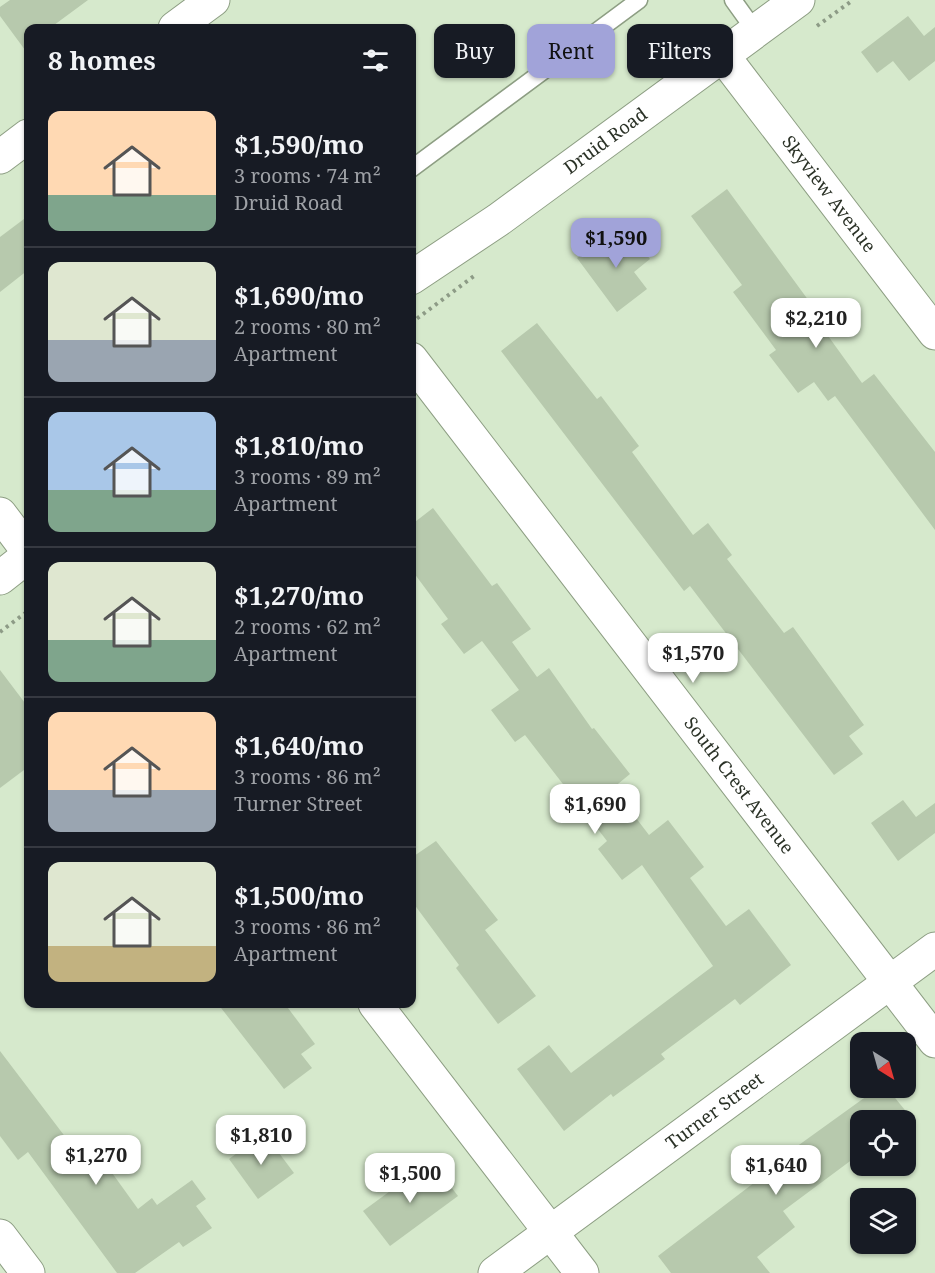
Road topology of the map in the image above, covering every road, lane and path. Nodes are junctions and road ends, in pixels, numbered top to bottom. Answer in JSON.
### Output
{"nodes":[{"id":1,"x":213,"y":0,"type":"edge"},
{"id":2,"x":639,"y":0,"type":"edge"},
{"id":3,"x":734,"y":0,"type":"edge"},
{"id":4,"x":798,"y":0,"type":"edge"},
{"id":5,"x":180,"y":24,"type":"edge"},
{"id":6,"x":756,"y":32,"type":"junction"},
{"id":7,"x":733,"y":49,"type":"edge"},
{"id":8,"x":733,"y":69,"type":"edge"},
{"id":9,"x":693,"y":78,"type":"edge"},
{"id":10,"x":24,"y":139,"type":"edge"},
{"id":11,"x":0,"y":157,"type":"edge"},
{"id":12,"x":416,"y":165,"type":"edge"},
{"id":13,"x":416,"y":275,"type":"edge"},
{"id":14,"x":935,"y":333,"type":"edge"},
{"id":15,"x":416,"y":366,"type":"edge"},
{"id":16,"x":0,"y":514,"type":"edge"},
{"id":17,"x":24,"y":546,"type":"edge"},
{"id":18,"x":24,"y":559,"type":"edge"},
{"id":19,"x":0,"y":578,"type":"edge"},
{"id":20,"x":24,"y":614,"type":"edge"},
{"id":21,"x":0,"y":632,"type":"edge"},
{"id":22,"x":935,"y":949,"type":"edge"},
{"id":23,"x":890,"y":982,"type":"junction"},
{"id":24,"x":378,"y":1008,"type":"edge"},
{"id":25,"x":935,"y":1041,"type":"edge"},
{"id":26,"x":550,"y":1232,"type":"junction"},
{"id":27,"x":0,"y":1236,"type":"edge"},
{"id":28,"x":28,"y":1273,"type":"edge"},
{"id":29,"x":495,"y":1273,"type":"edge"},
{"id":30,"x":582,"y":1273,"type":"edge"}],
"edges":[{"from":1,"to":5,"type":"street"},
{"from":2,"to":12,"type":"lane"},
{"from":3,"to":6,"type":"lane"},
{"from":4,"to":6,"type":"street","name":"Druid Road"},
{"from":6,"to":7,"type":"street","name":"Druid Road"},
{"from":8,"to":14,"type":"street","name":"Skyview Avenue"},
{"from":9,"to":13,"type":"street","name":"Druid Road"},
{"from":10,"to":11,"type":"street"},
{"from":15,"to":23,"type":"street","name":"South Crest Avenue"},
{"from":16,"to":17,"type":"street"},
{"from":18,"to":19,"type":"street"},
{"from":20,"to":21,"type":"path"},
{"from":22,"to":23,"type":"street","name":"Turner Street"},
{"from":23,"to":25,"type":"street","name":"South Crest Avenue"},
{"from":23,"to":26,"type":"street","name":"Turner Street"},
{"from":24,"to":26,"type":"street"},
{"from":26,"to":29,"type":"street","name":"Turner Street"},
{"from":26,"to":30,"type":"street"},
{"from":27,"to":28,"type":"street"}]}
